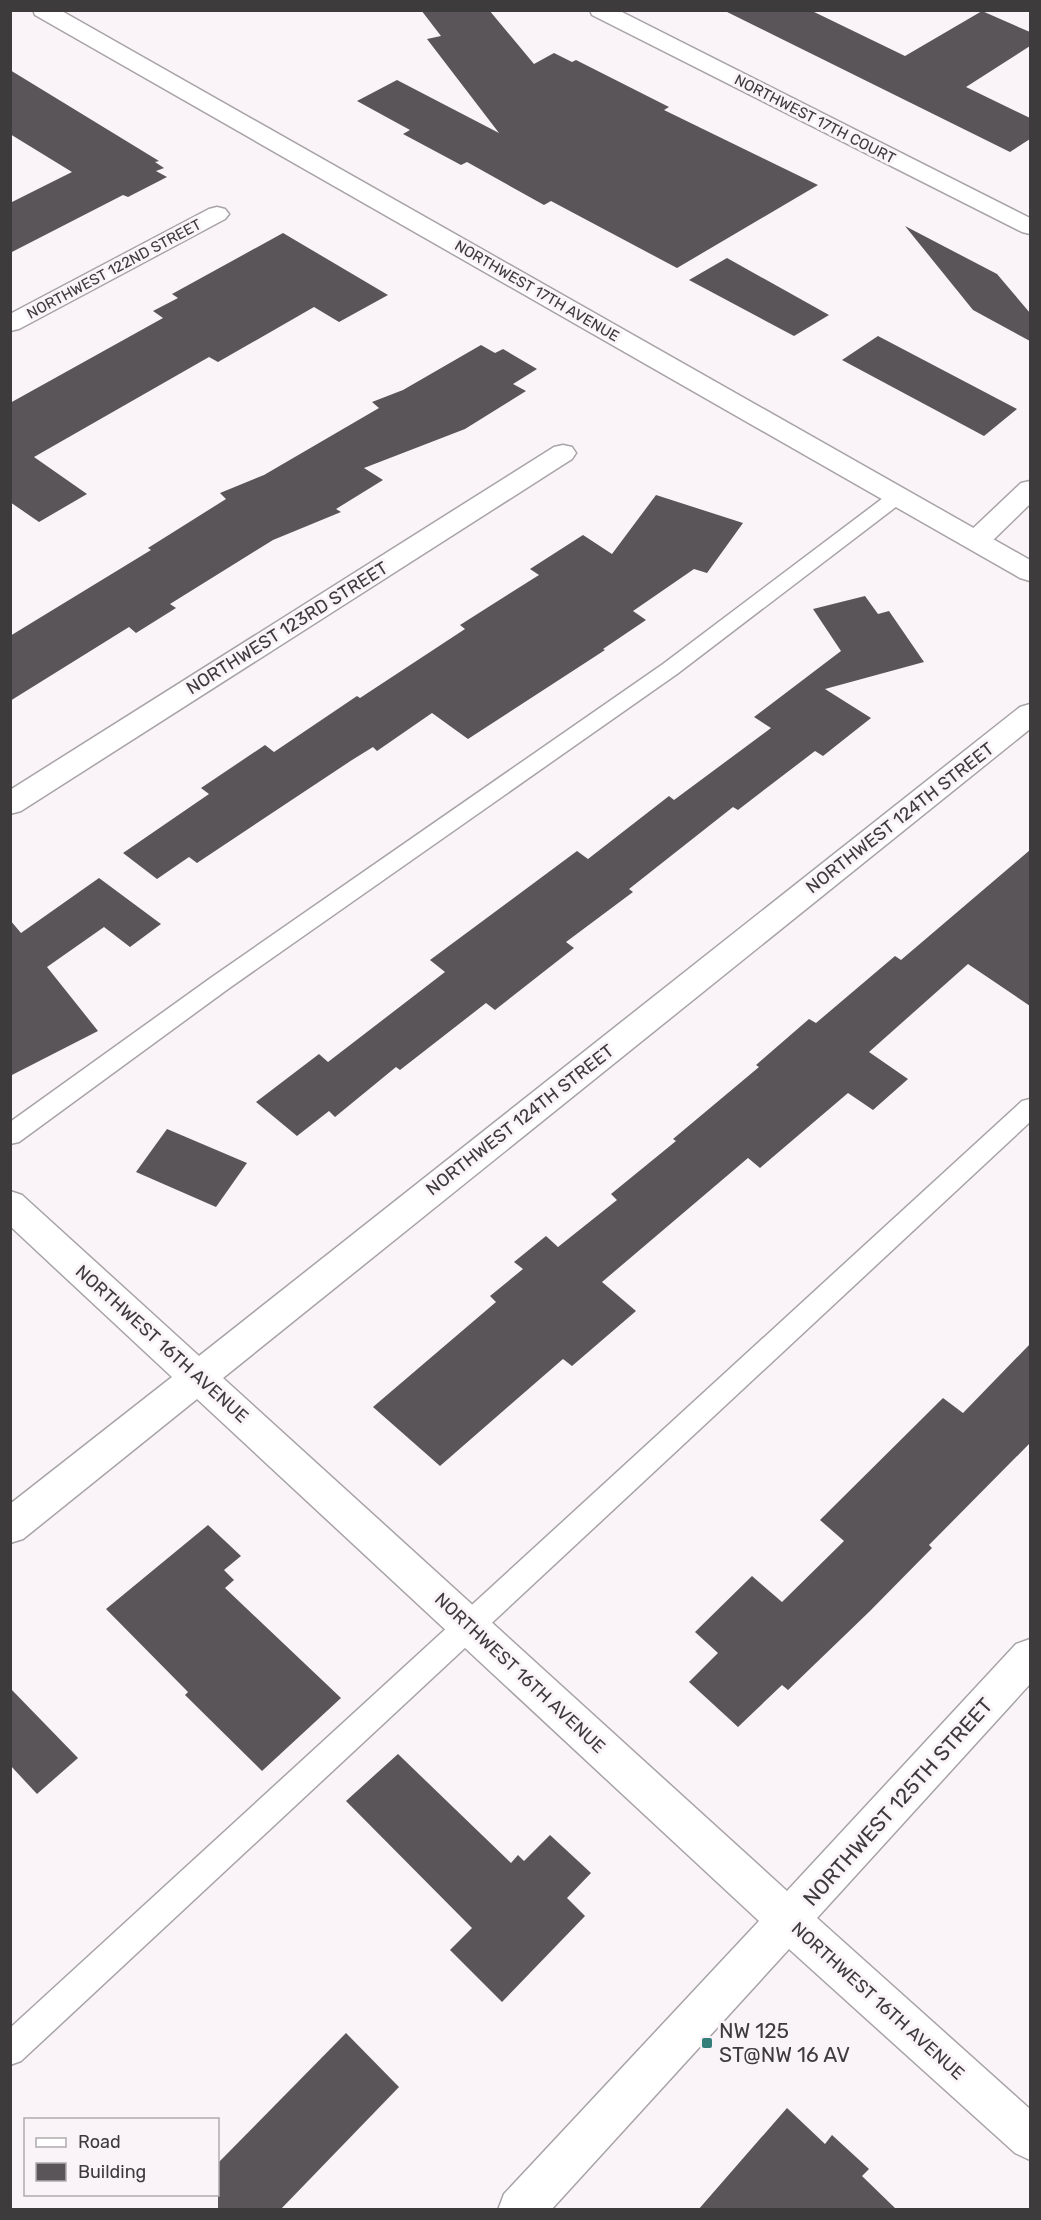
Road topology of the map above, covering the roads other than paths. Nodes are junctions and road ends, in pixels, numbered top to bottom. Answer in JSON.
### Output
{"nodes":[{"id":1,"x":43,"y":10,"type":"edge"},
{"id":2,"x":600,"y":10,"type":"edge"},
{"id":3,"x":217,"y":214,"type":"dead end"},
{"id":4,"x":1030,"y":227,"type":"edge"},
{"id":5,"x":10,"y":324,"type":"edge"},
{"id":6,"x":563,"y":453,"type":"dead end"},
{"id":7,"x":1030,"y":489,"type":"edge"},
{"id":8,"x":898,"y":496,"type":"junction"},
{"id":9,"x":977,"y":540,"type":"junction"},
{"id":10,"x":1030,"y":572,"type":"edge"},
{"id":11,"x":1030,"y":714,"type":"edge"},
{"id":12,"x":10,"y":804,"type":"edge"},
{"id":13,"x":1030,"y":1108,"type":"edge"},
{"id":14,"x":10,"y":1135,"type":"edge"},
{"id":15,"x":10,"y":1205,"type":"edge"},
{"id":16,"x":198,"y":1376,"type":"junction"},
{"id":17,"x":10,"y":1527,"type":"edge"},
{"id":18,"x":469,"y":1626,"type":"junction"},
{"id":19,"x":1030,"y":1657,"type":"edge"},
{"id":20,"x":789,"y":1921,"type":"junction"},
{"id":21,"x":10,"y":2050,"type":"edge"},
{"id":22,"x":1030,"y":2138,"type":"edge"},
{"id":23,"x":520,"y":2210,"type":"edge"}],
"edges":[{"from":1,"to":8,"type":"street","name":"NORTHWEST 17TH AVENUE"},
{"from":2,"to":4,"type":"street","name":"NORTHWEST 17TH COURT"},
{"from":3,"to":5,"type":"street","name":"NORTHWEST 122ND STREET"},
{"from":6,"to":12,"type":"street","name":"NORTHWEST 123RD STREET"},
{"from":7,"to":9,"type":"street"},
{"from":8,"to":9,"type":"street","name":"NORTHWEST 17TH AVENUE"},
{"from":8,"to":14,"type":"lane"},
{"from":9,"to":10,"type":"street","name":"NORTHWEST 17TH AVENUE"},
{"from":11,"to":16,"type":"street","name":"NORTHWEST 124TH STREET"},
{"from":13,"to":18,"type":"lane"},
{"from":15,"to":16,"type":"street","name":"NORTHWEST 16TH AVENUE"},
{"from":16,"to":17,"type":"street","name":"NORTHWEST 124TH STREET"},
{"from":16,"to":18,"type":"street","name":"NORTHWEST 16TH AVENUE"},
{"from":18,"to":20,"type":"street","name":"NORTHWEST 16TH AVENUE"},
{"from":18,"to":21,"type":"lane"},
{"from":19,"to":20,"type":"street","name":"NORTHWEST 125TH STREET"},
{"from":20,"to":22,"type":"street","name":"NORTHWEST 16TH AVENUE"},
{"from":20,"to":23,"type":"street","name":"NORTHWEST 125TH STREET"}]}
